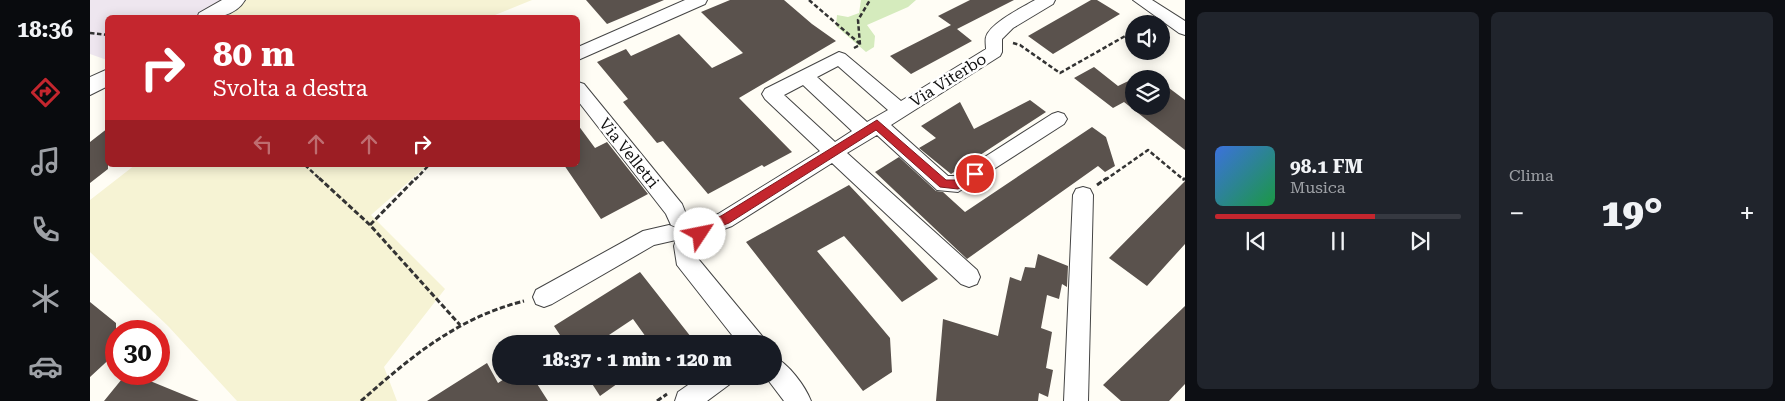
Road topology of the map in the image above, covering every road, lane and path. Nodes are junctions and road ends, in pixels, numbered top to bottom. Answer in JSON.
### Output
{"nodes":[{"id":1,"x":236,"y":0,"type":"edge"},
{"id":2,"x":699,"y":0,"type":"edge"},
{"id":3,"x":809,"y":0,"type":"edge"},
{"id":4,"x":870,"y":0,"type":"edge"},
{"id":5,"x":1047,"y":0,"type":"edge"},
{"id":6,"x":1141,"y":0,"type":"edge"},
{"id":7,"x":211,"y":15,"type":"edge"},
{"id":8,"x":1185,"y":29,"type":"edge"},
{"id":9,"x":90,"y":33,"type":"edge"},
{"id":10,"x":105,"y":35,"type":"edge"},
{"id":11,"x":1125,"y":36,"type":"edge"},
{"id":12,"x":994,"y":37,"type":"junction"},
{"id":13,"x":860,"y":45,"type":"junction"},
{"id":14,"x":580,"y":53,"type":"edge"},
{"id":15,"x":839,"y":58,"type":"junction"},
{"id":16,"x":804,"y":76,"type":"junction"},
{"id":17,"x":105,"y":78,"type":"edge"},
{"id":18,"x":90,"y":87,"type":"edge"},
{"id":19,"x":580,"y":91,"type":"edge"},
{"id":20,"x":900,"y":110,"type":"junction"},
{"id":21,"x":1058,"y":120,"type":"dead end"},
{"id":22,"x":871,"y":128,"type":"junction"},
{"id":23,"x":834,"y":151,"type":"junction"},
{"id":24,"x":307,"y":167,"type":"edge"},
{"id":25,"x":427,"y":167,"type":"edge"},
{"id":26,"x":1185,"y":180,"type":"edge"},
{"id":27,"x":1083,"y":195,"type":"joint"},
{"id":28,"x":370,"y":225,"type":"junction"},
{"id":29,"x":677,"y":233,"type":"junction"},
{"id":30,"x":970,"y":277,"type":"dead end"},
{"id":31,"x":544,"y":297,"type":"joint"},
{"id":32,"x":460,"y":325,"type":"junction"},
{"id":33,"x":747,"y":335,"type":"edge"},
{"id":34,"x":782,"y":379,"type":"edge"},
{"id":35,"x":709,"y":385,"type":"edge"},
{"id":36,"x":361,"y":401,"type":"edge"},
{"id":37,"x":687,"y":401,"type":"edge"},
{"id":38,"x":799,"y":401,"type":"edge"},
{"id":39,"x":1076,"y":401,"type":"edge"}],
"edges":[{"from":1,"to":7,"type":"street"},
{"from":2,"to":14,"type":"street"},
{"from":3,"to":13,"type":"path"},
{"from":4,"to":13,"type":"path"},
{"from":5,"to":12,"type":"street","name":"Via Viterbo"},
{"from":6,"to":8,"type":"street"},
{"from":9,"to":10,"type":"path"},
{"from":11,"to":12,"type":"path"},
{"from":12,"to":20,"type":"street","name":"Via Viterbo"},
{"from":13,"to":15,"type":"path"},
{"from":15,"to":16,"type":"street"},
{"from":15,"to":20,"type":"street"},
{"from":16,"to":22,"type":"street"},
{"from":16,"to":23,"type":"street"},
{"from":17,"to":18,"type":"street"},
{"from":19,"to":29,"type":"street","name":"Via Velletri"},
{"from":20,"to":22,"type":"street","name":"Via Viterbo"},
{"from":21,"to":22,"type":"street"},
{"from":22,"to":23,"type":"street","name":"Via Viterbo"},
{"from":23,"to":29,"type":"street","name":"Via Viterbo"},
{"from":23,"to":30,"type":"street"},
{"from":24,"to":28,"type":"path"},
{"from":25,"to":28,"type":"path"},
{"from":26,"to":27,"type":"path"},
{"from":27,"to":39,"type":"street"},
{"from":28,"to":32,"type":"path"},
{"from":29,"to":31,"type":"street"},
{"from":29,"to":33,"type":"street","name":"Via Velletri"},
{"from":31,"to":32,"type":"path"},
{"from":32,"to":36,"type":"path"},
{"from":34,"to":38,"type":"street"},
{"from":35,"to":37,"type":"street"}]}
